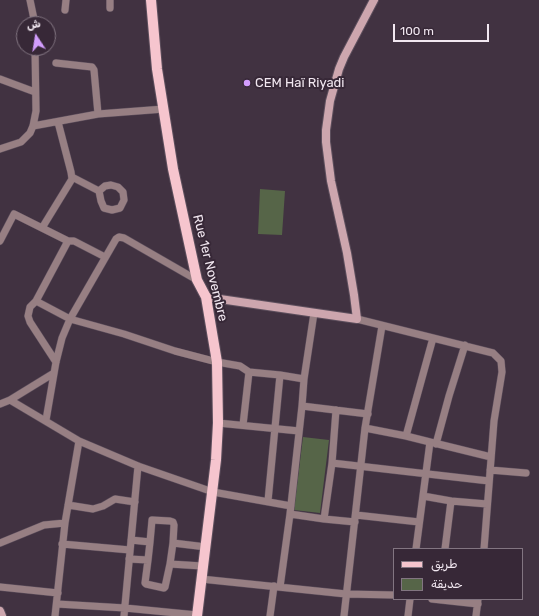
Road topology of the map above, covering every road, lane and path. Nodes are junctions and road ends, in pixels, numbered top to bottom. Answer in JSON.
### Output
{"nodes":[{"id":1,"x":30,"y":0,"type":"edge"},
{"id":2,"x":66,"y":0,"type":"edge"},
{"id":3,"x":151,"y":0,"type":"edge"},
{"id":4,"x":374,"y":0,"type":"edge"},
{"id":5,"x":65,"y":10,"type":"dead end"},
{"id":6,"x":33,"y":16,"type":"edge"},
{"id":7,"x":35,"y":56,"type":"edge"},
{"id":8,"x":56,"y":64,"type":"dead end"},
{"id":9,"x":0,"y":79,"type":"edge"},
{"id":10,"x":35,"y":92,"type":"junction"},
{"id":11,"x":164,"y":109,"type":"junction"},
{"id":12,"x":98,"y":114,"type":"junction"},
{"id":13,"x":58,"y":122,"type":"junction"},
{"id":14,"x":33,"y":126,"type":"junction"},
{"id":15,"x":0,"y":149,"type":"edge"},
{"id":16,"x":72,"y":177,"type":"junction"},
{"id":17,"x":99,"y":191,"type":"dead end"},
{"id":18,"x":42,"y":228,"type":"junction"},
{"id":19,"x":0,"y":241,"type":"edge"},
{"id":20,"x":68,"y":241,"type":"junction"},
{"id":21,"x":105,"y":257,"type":"junction"},
{"id":22,"x":197,"y":280,"type":"junction"},
{"id":23,"x":206,"y":297,"type":"junction"},
{"id":24,"x":36,"y":301,"type":"junction"},
{"id":25,"x":314,"y":313,"type":"junction"},
{"id":26,"x":70,"y":319,"type":"junction"},
{"id":27,"x":357,"y":319,"type":"junction"},
{"id":28,"x":382,"y":326,"type":"junction"},
{"id":29,"x":433,"y":338,"type":"junction"},
{"id":30,"x":465,"y":345,"type":"junction"},
{"id":31,"x":56,"y":362,"type":"junction"},
{"id":32,"x":217,"y":362,"type":"junction"},
{"id":33,"x":249,"y":372,"type":"junction"},
{"id":34,"x":54,"y":373,"type":"junction"},
{"id":35,"x":280,"y":375,"type":"junction"},
{"id":36,"x":304,"y":379,"type":"junction"},
{"id":37,"x":10,"y":400,"type":"junction"},
{"id":38,"x":0,"y":404,"type":"edge"},
{"id":39,"x":302,"y":406,"type":"junction"},
{"id":40,"x":336,"y":410,"type":"junction"},
{"id":41,"x":368,"y":414,"type":"junction"},
{"id":42,"x":46,"y":420,"type":"junction"},
{"id":43,"x":218,"y":423,"type":"junction"},
{"id":44,"x":243,"y":425,"type":"junction"},
{"id":45,"x":276,"y":428,"type":"junction"},
{"id":46,"x":365,"y":428,"type":"junction"},
{"id":47,"x":299,"y":431,"type":"junction"},
{"id":48,"x":406,"y":436,"type":"junction"},
{"id":49,"x":79,"y":441,"type":"junction"},
{"id":50,"x":433,"y":443,"type":"junction"},
{"id":51,"x":491,"y":457,"type":"junction"},
{"id":52,"x":332,"y":463,"type":"junction"},
{"id":53,"x":138,"y":466,"type":"junction"},
{"id":54,"x":361,"y":466,"type":"junction"},
{"id":55,"x":490,"y":470,"type":"junction"},
{"id":56,"x":526,"y":473,"type":"dead end"},
{"id":57,"x":427,"y":475,"type":"junction"},
{"id":58,"x":489,"y":481,"type":"junction"},
{"id":59,"x":213,"y":492,"type":"junction"},
{"id":60,"x":423,"y":496,"type":"junction"},
{"id":61,"x":451,"y":500,"type":"junction"},
{"id":62,"x":268,"y":501,"type":"junction"},
{"id":63,"x":135,"y":502,"type":"junction"},
{"id":64,"x":487,"y":504,"type":"junction"},
{"id":65,"x":68,"y":505,"type":"junction"},
{"id":66,"x":291,"y":506,"type":"junction"},
{"id":67,"x":290,"y":514,"type":"junction"},
{"id":68,"x":355,"y":518,"type":"junction"},
{"id":69,"x":324,"y":519,"type":"junction"},
{"id":70,"x":419,"y":522,"type":"junction"},
{"id":71,"x":65,"y":523,"type":"junction"},
{"id":72,"x":131,"y":540,"type":"junction"},
{"id":73,"x":150,"y":542,"type":"junction"},
{"id":74,"x":0,"y":543,"type":"edge"},
{"id":75,"x":62,"y":544,"type":"junction"},
{"id":76,"x":173,"y":544,"type":"junction"},
{"id":77,"x":206,"y":547,"type":"junction"},
{"id":78,"x":416,"y":548,"type":"edge"},
{"id":79,"x":445,"y":548,"type":"edge"},
{"id":80,"x":484,"y":548,"type":"edge"},
{"id":81,"x":130,"y":550,"type":"junction"},
{"id":82,"x":129,"y":559,"type":"junction"},
{"id":83,"x":148,"y":560,"type":"junction"},
{"id":84,"x":170,"y":564,"type":"junction"},
{"id":85,"x":202,"y":566,"type":"junction"},
{"id":86,"x":201,"y":579,"type":"junction"},
{"id":87,"x":277,"y":586,"type":"junction"},
{"id":88,"x":0,"y":587,"type":"edge"},
{"id":89,"x":58,"y":593,"type":"junction"},
{"id":90,"x":346,"y":594,"type":"junction"},
{"id":91,"x":393,"y":595,"type":"edge"},
{"id":92,"x":410,"y":600,"type":"edge"},
{"id":93,"x":455,"y":600,"type":"edge"},
{"id":94,"x":478,"y":601,"type":"edge"},
{"id":95,"x":57,"y":604,"type":"junction"},
{"id":96,"x":0,"y":611,"type":"edge"},
{"id":97,"x":124,"y":612,"type":"edge"},
{"id":98,"x":2,"y":616,"type":"edge"},
{"id":99,"x":56,"y":616,"type":"edge"},
{"id":100,"x":197,"y":616,"type":"edge"},
{"id":101,"x":270,"y":616,"type":"edge"},
{"id":102,"x":344,"y":616,"type":"edge"},
{"id":103,"x":408,"y":616,"type":"edge"},
{"id":104,"x":476,"y":616,"type":"edge"}],
"edges":[{"from":1,"to":6,"type":"street"},
{"from":2,"to":5,"type":"street"},
{"from":3,"to":11,"type":"main road","name":"Rue 1er Novembre"},
{"from":4,"to":27,"type":"street"},
{"from":7,"to":10,"type":"street"},
{"from":8,"to":12,"type":"street"},
{"from":9,"to":10,"type":"street"},
{"from":10,"to":14,"type":"street"},
{"from":11,"to":12,"type":"street"},
{"from":11,"to":22,"type":"main road","name":"Rue 1er Novembre"},
{"from":12,"to":13,"type":"street"},
{"from":13,"to":14,"type":"street"},
{"from":13,"to":16,"type":"street"},
{"from":14,"to":15,"type":"street"},
{"from":16,"to":17,"type":"street"},
{"from":16,"to":18,"type":"street"},
{"from":18,"to":19,"type":"street"},
{"from":18,"to":20,"type":"street"},
{"from":20,"to":21,"type":"street"},
{"from":20,"to":24,"type":"street"},
{"from":21,"to":22,"type":"street"},
{"from":21,"to":26,"type":"street"},
{"from":22,"to":23,"type":"main road","name":"Rue 1er Novembre"},
{"from":23,"to":25,"type":"street"},
{"from":23,"to":32,"type":"main road","name":"Rue 1er Novembre"},
{"from":24,"to":26,"type":"street"},
{"from":24,"to":31,"type":"street"},
{"from":25,"to":27,"type":"street"},
{"from":25,"to":36,"type":"street"},
{"from":26,"to":31,"type":"street"},
{"from":26,"to":32,"type":"street"},
{"from":27,"to":28,"type":"street"},
{"from":28,"to":29,"type":"street"},
{"from":28,"to":41,"type":"street"},
{"from":29,"to":30,"type":"street"},
{"from":29,"to":48,"type":"street"},
{"from":30,"to":50,"type":"street"},
{"from":30,"to":51,"type":"street"},
{"from":31,"to":34,"type":"street"},
{"from":32,"to":33,"type":"street"},
{"from":32,"to":43,"type":"main road","name":"Rue 1er Novembre"},
{"from":33,"to":35,"type":"street"},
{"from":33,"to":44,"type":"street"},
{"from":34,"to":37,"type":"street"},
{"from":34,"to":42,"type":"street"},
{"from":35,"to":36,"type":"street"},
{"from":35,"to":45,"type":"street"},
{"from":36,"to":39,"type":"street"},
{"from":37,"to":38,"type":"street"},
{"from":37,"to":42,"type":"street"},
{"from":39,"to":40,"type":"street"},
{"from":39,"to":47,"type":"street"},
{"from":40,"to":41,"type":"street"},
{"from":40,"to":52,"type":"street"},
{"from":41,"to":46,"type":"street"},
{"from":42,"to":49,"type":"street"},
{"from":43,"to":44,"type":"street"},
{"from":43,"to":59,"type":"main road","name":"Rue 1er Novembre"},
{"from":44,"to":45,"type":"street"},
{"from":45,"to":47,"type":"street"},
{"from":45,"to":62,"type":"street"},
{"from":46,"to":48,"type":"street"},
{"from":46,"to":54,"type":"street"},
{"from":47,"to":66,"type":"street"},
{"from":48,"to":50,"type":"street"},
{"from":49,"to":53,"type":"street"},
{"from":49,"to":65,"type":"street"},
{"from":50,"to":51,"type":"street"},
{"from":50,"to":57,"type":"street"},
{"from":51,"to":55,"type":"street"},
{"from":52,"to":54,"type":"street"},
{"from":52,"to":69,"type":"street"},
{"from":53,"to":59,"type":"street"},
{"from":53,"to":63,"type":"street"},
{"from":54,"to":57,"type":"street"},
{"from":54,"to":68,"type":"street"},
{"from":55,"to":56,"type":"street"},
{"from":55,"to":58,"type":"street"},
{"from":57,"to":58,"type":"street"},
{"from":57,"to":60,"type":"street"},
{"from":58,"to":64,"type":"street"},
{"from":59,"to":62,"type":"street"},
{"from":59,"to":77,"type":"main road","name":"Rue 1er Novembre"},
{"from":60,"to":61,"type":"street"},
{"from":60,"to":70,"type":"street"},
{"from":61,"to":64,"type":"street"},
{"from":61,"to":79,"type":"street"},
{"from":62,"to":66,"type":"street"},
{"from":63,"to":65,"type":"street"},
{"from":63,"to":72,"type":"street"},
{"from":64,"to":80,"type":"street"},
{"from":65,"to":71,"type":"street"},
{"from":66,"to":67,"type":"street"},
{"from":67,"to":69,"type":"street"},
{"from":67,"to":87,"type":"street"},
{"from":68,"to":69,"type":"street"},
{"from":68,"to":70,"type":"street"},
{"from":68,"to":90,"type":"street"},
{"from":70,"to":78,"type":"street"},
{"from":71,"to":74,"type":"street"},
{"from":71,"to":75,"type":"street"},
{"from":72,"to":73,"type":"street"},
{"from":72,"to":81,"type":"street"},
{"from":73,"to":76,"type":"street"},
{"from":73,"to":83,"type":"street"},
{"from":75,"to":81,"type":"street"},
{"from":75,"to":89,"type":"street"},
{"from":76,"to":77,"type":"street"},
{"from":76,"to":84,"type":"street"},
{"from":77,"to":85,"type":"main road","name":"Rue 1er Novembre"},
{"from":81,"to":82,"type":"street"},
{"from":82,"to":83,"type":"street"},
{"from":82,"to":97,"type":"street"},
{"from":83,"to":84,"type":"street"},
{"from":84,"to":85,"type":"street"},
{"from":85,"to":86,"type":"main road","name":"Rue 1er Novembre"},
{"from":86,"to":87,"type":"street"},
{"from":86,"to":100,"type":"main road","name":"Rue 1er Novembre"},
{"from":87,"to":90,"type":"street"},
{"from":87,"to":101,"type":"street"},
{"from":88,"to":89,"type":"street"},
{"from":89,"to":95,"type":"street"},
{"from":90,"to":91,"type":"street"},
{"from":90,"to":102,"type":"street"},
{"from":92,"to":103,"type":"street"},
{"from":93,"to":94,"type":"street"},
{"from":94,"to":104,"type":"street"},
{"from":95,"to":97,"type":"street"},
{"from":95,"to":99,"type":"street"},
{"from":96,"to":98,"type":"street"},
{"from":97,"to":100,"type":"street"}]}
